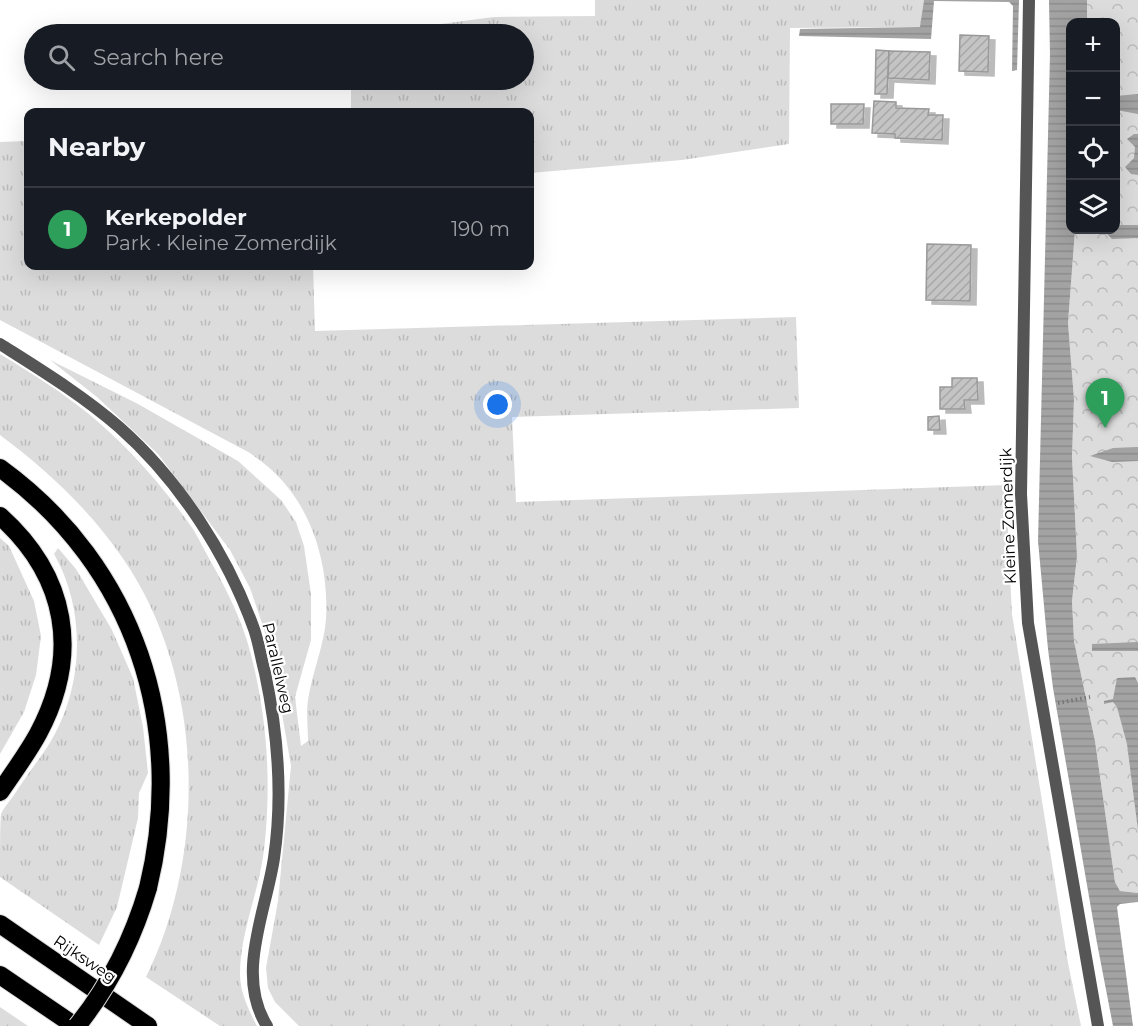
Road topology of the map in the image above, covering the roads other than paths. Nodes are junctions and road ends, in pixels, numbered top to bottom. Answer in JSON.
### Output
{"nodes":[{"id":1,"x":1029,"y":0,"type":"edge"},
{"id":2,"x":0,"y":344,"type":"edge"},
{"id":3,"x":0,"y":468,"type":"edge"},
{"id":4,"x":0,"y":516,"type":"edge"},
{"id":5,"x":3,"y":787,"type":"edge"},
{"id":6,"x":0,"y":924,"type":"edge"},
{"id":7,"x":0,"y":975,"type":"edge"},
{"id":8,"x":76,"y":1026,"type":"edge"},
{"id":9,"x":148,"y":1026,"type":"edge"},
{"id":10,"x":267,"y":1026,"type":"edge"},
{"id":11,"x":1098,"y":1026,"type":"edge"}],
"edges":[{"from":1,"to":11,"type":"street","name":"Kleine Zomerdijk"},
{"from":2,"to":10,"type":"street","name":"Parallelweg"},
{"from":3,"to":8,"type":"highway","bridge":true},
{"from":4,"to":5,"type":"highway"},
{"from":6,"to":9,"type":"highway","name":"Rijksweg"},
{"from":7,"to":8,"type":"highway"}]}
